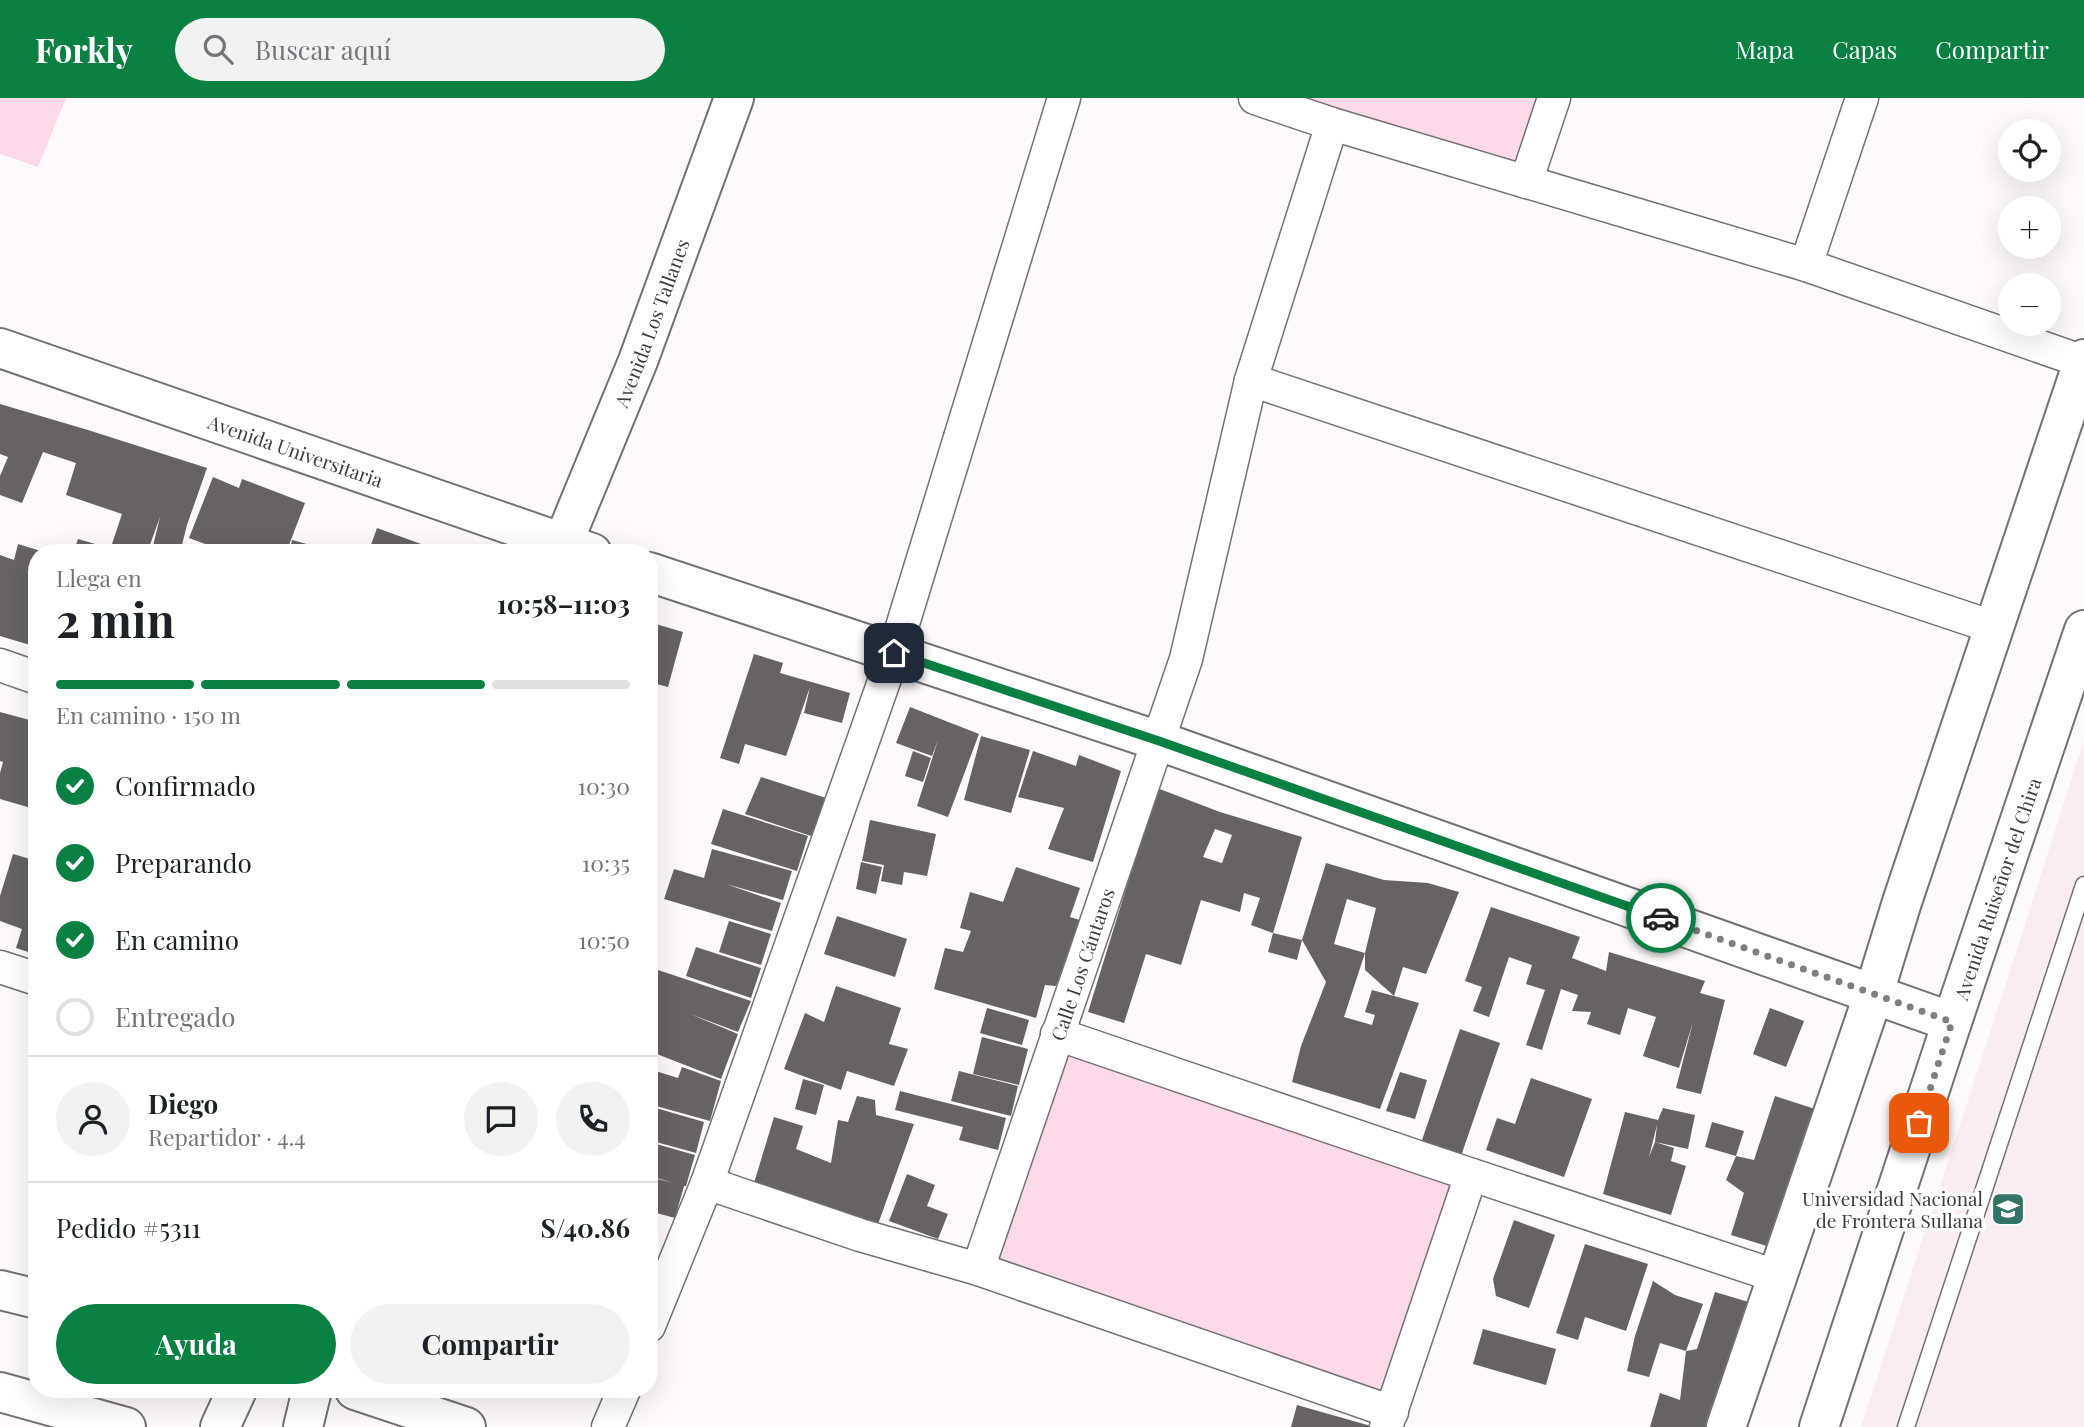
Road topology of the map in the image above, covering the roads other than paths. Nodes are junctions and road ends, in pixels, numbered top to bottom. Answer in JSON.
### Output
{"nodes":[{"id":1,"x":734,"y":98,"type":"edge"},
{"id":2,"x":1064,"y":98,"type":"edge"},
{"id":3,"x":1255,"y":98,"type":"edge"},
{"id":4,"x":1554,"y":98,"type":"edge"},
{"id":5,"x":1862,"y":98,"type":"edge"},
{"id":6,"x":1332,"y":124,"type":"junction"},
{"id":7,"x":1526,"y":182,"type":"junction"},
{"id":8,"x":1806,"y":265,"type":"junction"},
{"id":9,"x":0,"y":348,"type":"edge"},
{"id":10,"x":2084,"y":361,"type":"edge"},
{"id":11,"x":1251,"y":380,"type":"junction"},
{"id":12,"x":553,"y":544,"type":"edge"},
{"id":13,"x":572,"y":544,"type":"edge"},
{"id":14,"x":658,"y":575,"type":"edge"},
{"id":15,"x":1993,"y":627,"type":"junction"},
{"id":16,"x":2084,"y":630,"type":"edge"},
{"id":17,"x":894,"y":653,"type":"junction"},
{"id":18,"x":0,"y":665,"type":"edge"},
{"id":19,"x":28,"y":675,"type":"edge"},
{"id":20,"x":1159,"y":741,"type":"junction"},
{"id":21,"x":2084,"y":885,"type":"edge"},
{"id":22,"x":0,"y":967,"type":"edge"},
{"id":23,"x":28,"y":976,"type":"edge"},
{"id":24,"x":1874,"y":993,"type":"junction"},
{"id":25,"x":1952,"y":1022,"type":"junction"},
{"id":26,"x":1057,"y":1034,"type":"junction"},
{"id":27,"x":1471,"y":1175,"type":"junction"},
{"id":28,"x":707,"y":1183,"type":"junction"},
{"id":29,"x":978,"y":1269,"type":"junction"},
{"id":30,"x":1776,"y":1276,"type":"junction"},
{"id":31,"x":0,"y":1290,"type":"edge"},
{"id":32,"x":28,"y":1297,"type":"edge"},
{"id":33,"x":658,"y":1304,"type":"edge"},
{"id":34,"x":0,"y":1392,"type":"edge"},
{"id":35,"x":233,"y":1398,"type":"edge"},
{"id":36,"x":310,"y":1398,"type":"edge"},
{"id":37,"x":379,"y":1398,"type":"edge"},
{"id":38,"x":621,"y":1398,"type":"edge"},
{"id":39,"x":1389,"y":1420,"type":"edge"},
{"id":40,"x":126,"y":1427,"type":"edge"},
{"id":41,"x":220,"y":1427,"type":"edge"},
{"id":42,"x":303,"y":1427,"type":"edge"},
{"id":43,"x":466,"y":1427,"type":"edge"},
{"id":44,"x":608,"y":1427,"type":"edge"},
{"id":45,"x":1726,"y":1427,"type":"edge"},
{"id":46,"x":1819,"y":1427,"type":"edge"},
{"id":47,"x":1906,"y":1427,"type":"edge"}],
"edges":[{"from":1,"to":13,"type":"street","name":"Avenida Los Tallanes"},
{"from":2,"to":17,"type":"street"},
{"from":3,"to":6,"type":"street"},
{"from":4,"to":7,"type":"street"},
{"from":5,"to":8,"type":"street"},
{"from":6,"to":7,"type":"street"},
{"from":6,"to":11,"type":"street","name":"Calle Los Cántaros"},
{"from":7,"to":8,"type":"street"},
{"from":8,"to":10,"type":"street"},
{"from":9,"to":12,"type":"street","name":"Avenida Universitaria"},
{"from":10,"to":15,"type":"street"},
{"from":11,"to":15,"type":"street"},
{"from":11,"to":20,"type":"street","name":"Calle Los Cántaros"},
{"from":14,"to":17,"type":"street"},
{"from":15,"to":24,"type":"street"},
{"from":16,"to":25,"type":"street","name":"Avenida Ruiseñor del Chira"},
{"from":17,"to":20,"type":"street"},
{"from":17,"to":28,"type":"street"},
{"from":18,"to":19,"type":"street"},
{"from":20,"to":24,"type":"street"},
{"from":20,"to":26,"type":"street","name":"Calle Los Cántaros"},
{"from":21,"to":47,"type":"lane"},
{"from":22,"to":23,"type":"street"},
{"from":24,"to":25,"type":"street"},
{"from":24,"to":30,"type":"street"},
{"from":25,"to":46,"type":"street","name":"Avenida Ruiseñor del Chira"},
{"from":26,"to":27,"type":"street"},
{"from":26,"to":29,"type":"street","name":"Calle Los Cántaros"},
{"from":27,"to":30,"type":"street"},
{"from":27,"to":39,"type":"street"},
{"from":28,"to":29,"type":"street"},
{"from":28,"to":33,"type":"street"},
{"from":29,"to":39,"type":"street"},
{"from":30,"to":45,"type":"street"},
{"from":31,"to":32,"type":"street"},
{"from":34,"to":40,"type":"street"},
{"from":35,"to":41,"type":"street"},
{"from":36,"to":42,"type":"street"},
{"from":37,"to":43,"type":"street"},
{"from":38,"to":44,"type":"street"}]}
